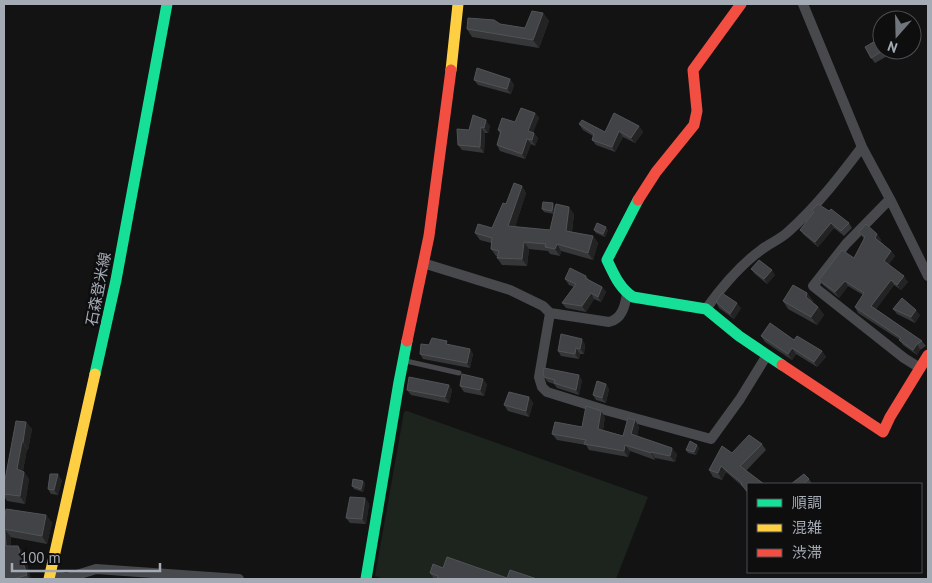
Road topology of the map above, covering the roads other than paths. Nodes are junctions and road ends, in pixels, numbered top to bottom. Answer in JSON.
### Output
{"nodes":[{"id":1,"x":167,"y":4,"type":"edge"},
{"id":2,"x":458,"y":4,"type":"edge"},
{"id":3,"x":741,"y":4,"type":"edge"},
{"id":4,"x":803,"y":4,"type":"edge"},
{"id":5,"x":862,"y":147,"type":"junction"},
{"id":6,"x":890,"y":199,"type":"junction"},
{"id":7,"x":423,"y":263,"type":"junction"},
{"id":8,"x":928,"y":276,"type":"edge"},
{"id":9,"x":627,"y":294,"type":"junction"},
{"id":10,"x":706,"y":309,"type":"junction"},
{"id":11,"x":550,"y":313,"type":"junction"},
{"id":12,"x":767,"y":355,"type":"junction"},
{"id":13,"x":928,"y":355,"type":"edge"},
{"id":14,"x":403,"y":361,"type":"junction"},
{"id":15,"x":920,"y":368,"type":"junction"},
{"id":16,"x":459,"y":373,"type":"dead end"},
{"id":17,"x":50,"y":577,"type":"edge"},
{"id":18,"x":238,"y":579,"type":"edge"},
{"id":19,"x":366,"y":579,"type":"edge"}],
"edges":[{"from":1,"to":17,"type":"street","name":"石森登米線"},
{"from":2,"to":7,"type":"street"},
{"from":3,"to":9,"type":"street"},
{"from":4,"to":5,"type":"street"},
{"from":5,"to":6,"type":"street"},
{"from":5,"to":10,"type":"street"},
{"from":6,"to":8,"type":"street"},
{"from":6,"to":15,"type":"street"},
{"from":7,"to":11,"type":"street"},
{"from":7,"to":14,"type":"street"},
{"from":9,"to":10,"type":"street"},
{"from":9,"to":11,"type":"street"},
{"from":10,"to":12,"type":"street"},
{"from":11,"to":12,"type":"street"},
{"from":12,"to":15,"type":"street"},
{"from":13,"to":15,"type":"street"},
{"from":14,"to":16,"type":"lane"},
{"from":14,"to":19,"type":"street"},
{"from":17,"to":18,"type":"street"}]}
